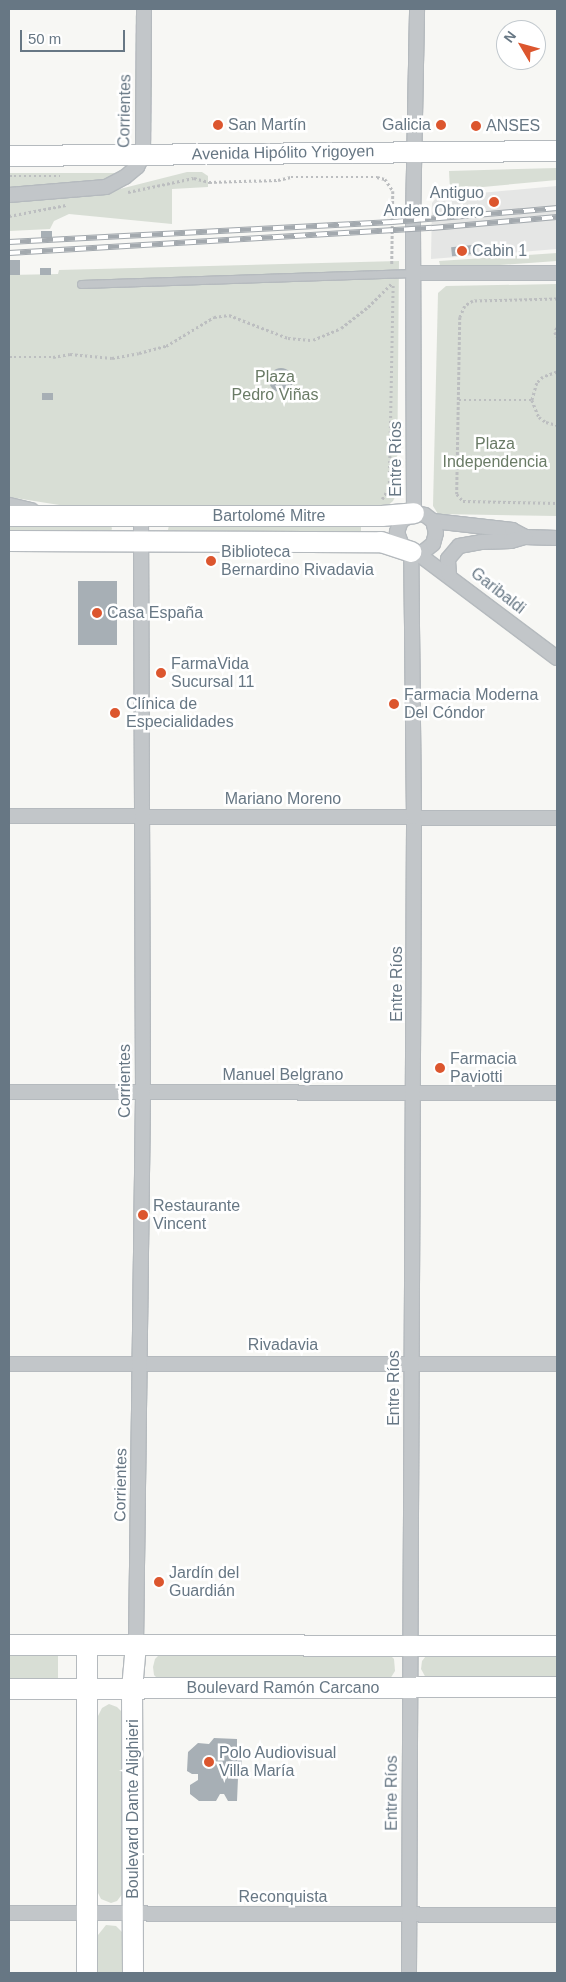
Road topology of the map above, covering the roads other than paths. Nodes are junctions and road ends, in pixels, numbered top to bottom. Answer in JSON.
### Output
{"nodes":[{"id":1,"x":144,"y":9,"type":"edge"},
{"id":2,"x":417,"y":9,"type":"edge"},
{"id":3,"x":557,"y":151,"type":"edge"},
{"id":4,"x":414,"y":152,"type":"junction"},
{"id":5,"x":143,"y":155,"type":"junction"},
{"id":6,"x":9,"y":156,"type":"edge"},
{"id":7,"x":9,"y":195,"type":"edge"},
{"id":8,"x":413,"y":273,"type":"junction"},
{"id":9,"x":557,"y":273,"type":"edge"},
{"id":10,"x":81,"y":284,"type":"dead end"},
{"id":11,"x":9,"y":505,"type":"edge"},
{"id":12,"x":414,"y":513,"type":"junction"},
{"id":13,"x":9,"y":516,"type":"edge"},
{"id":14,"x":61,"y":516,"type":"junction"},
{"id":15,"x":141,"y":516,"type":"junction"},
{"id":16,"x":433,"y":521,"type":"junction"},
{"id":17,"x":525,"y":537,"type":"junction"},
{"id":18,"x":557,"y":538,"type":"edge"},
{"id":19,"x":9,"y":540,"type":"edge"},
{"id":20,"x":141,"y":541,"type":"junction"},
{"id":21,"x":414,"y":552,"type":"junction"},
{"id":22,"x":449,"y":575,"type":"junction"},
{"id":23,"x":557,"y":658,"type":"edge"},
{"id":24,"x":9,"y":816,"type":"edge"},
{"id":25,"x":142,"y":817,"type":"junction"},
{"id":26,"x":414,"y":817,"type":"junction"},
{"id":27,"x":557,"y":818,"type":"edge"},
{"id":28,"x":9,"y":1092,"type":"edge"},
{"id":29,"x":415,"y":1092,"type":"junction"},
{"id":30,"x":143,"y":1093,"type":"junction"},
{"id":31,"x":557,"y":1093,"type":"edge"},
{"id":32,"x":141,"y":1363,"type":"junction"},
{"id":33,"x":412,"y":1363,"type":"junction"},
{"id":34,"x":9,"y":1364,"type":"edge"},
{"id":35,"x":557,"y":1364,"type":"edge"},
{"id":36,"x":9,"y":1645,"type":"edge"},
{"id":37,"x":86,"y":1645,"type":"junction"},
{"id":38,"x":136,"y":1645,"type":"junction"},
{"id":39,"x":410,"y":1646,"type":"junction"},
{"id":40,"x":557,"y":1646,"type":"edge"},
{"id":41,"x":557,"y":1687,"type":"edge"},
{"id":42,"x":410,"y":1688,"type":"junction"},
{"id":43,"x":9,"y":1689,"type":"edge"},
{"id":44,"x":132,"y":1689,"type":"junction"},
{"id":45,"x":86,"y":1690,"type":"junction"},
{"id":46,"x":9,"y":1913,"type":"edge"},
{"id":47,"x":87,"y":1913,"type":"junction"},
{"id":48,"x":133,"y":1914,"type":"junction"},
{"id":49,"x":409,"y":1915,"type":"junction"},
{"id":50,"x":557,"y":1915,"type":"edge"},
{"id":51,"x":87,"y":1973,"type":"edge"},
{"id":52,"x":133,"y":1973,"type":"edge"},
{"id":53,"x":409,"y":1973,"type":"edge"}],
"edges":[{"from":1,"to":5,"type":"street","name":"Corrientes"},
{"from":2,"to":4,"type":"street","name":"Entre Ríos"},
{"from":3,"to":4,"type":"main road","name":"Avenida Hipólito Yrigoyen"},
{"from":4,"to":5,"type":"main road","name":"Avenida Hipólito Yrigoyen"},
{"from":4,"to":8,"type":"street","name":"Entre Ríos"},
{"from":5,"to":6,"type":"main road","name":"Avenida Hipólito Yrigoyen"},
{"from":5,"to":7,"type":"street","name":"Corrientes"},
{"from":8,"to":9,"type":"street"},
{"from":8,"to":10,"type":"lane"},
{"from":8,"to":12,"type":"street","name":"Entre Ríos"},
{"from":11,"to":14,"type":"street"},
{"from":12,"to":15,"type":"main road","name":"Bartolomé Mitre"},
{"from":12,"to":16,"type":"street","name":"Bartolomé Mitre"},
{"from":12,"to":21,"type":"street","name":"Entre Ríos"},
{"from":13,"to":14,"type":"main road","name":"Bartolomé Mitre"},
{"from":14,"to":15,"type":"main road","name":"Bartolomé Mitre"},
{"from":15,"to":20,"type":"street","name":"Corrientes"},
{"from":16,"to":17,"type":"street","name":"Bartolomé Mitre"},
{"from":16,"to":21,"type":"street"},
{"from":17,"to":18,"type":"street","name":"Bartolomé Mitre"},
{"from":17,"to":22,"type":"street","name":"Bartolomé Mitre"},
{"from":19,"to":20,"type":"main road","name":"Bartolomé Mitre"},
{"from":20,"to":21,"type":"main road","name":"Bartolomé Mitre"},
{"from":20,"to":25,"type":"street","name":"Corrientes"},
{"from":21,"to":22,"type":"street","name":"Garibaldi"},
{"from":21,"to":26,"type":"street","name":"Entre Ríos"},
{"from":22,"to":23,"type":"street","name":"Garibaldi"},
{"from":24,"to":25,"type":"street","name":"Mariano Moreno"},
{"from":25,"to":26,"type":"street","name":"Mariano Moreno"},
{"from":25,"to":30,"type":"street","name":"Corrientes"},
{"from":26,"to":27,"type":"street","name":"Mariano Moreno"},
{"from":26,"to":29,"type":"street","name":"Entre Ríos"},
{"from":28,"to":30,"type":"street","name":"Manuel Belgrano"},
{"from":29,"to":30,"type":"street","name":"Manuel Belgrano"},
{"from":29,"to":31,"type":"street","name":"Manuel Belgrano"},
{"from":29,"to":33,"type":"street","name":"Entre Ríos"},
{"from":30,"to":32,"type":"street","name":"Corrientes"},
{"from":32,"to":33,"type":"street","name":"Rivadavia"},
{"from":32,"to":34,"type":"street","name":"Rivadavia"},
{"from":32,"to":38,"type":"street","name":"Corrientes"},
{"from":33,"to":35,"type":"street","name":"Rivadavia"},
{"from":33,"to":39,"type":"street","name":"Entre Ríos"},
{"from":36,"to":37,"type":"main road"},
{"from":37,"to":38,"type":"main road"},
{"from":37,"to":45,"type":"main road"},
{"from":38,"to":39,"type":"main road"},
{"from":38,"to":44,"type":"main road","name":"Boulevard Dante Alighieri"},
{"from":39,"to":40,"type":"main road"},
{"from":39,"to":42,"type":"street","name":"Entre Ríos"},
{"from":41,"to":42,"type":"main road","name":"Boulevard Ramón Carcano"},
{"from":42,"to":44,"type":"main road","name":"Boulevard Ramón Carcano"},
{"from":42,"to":49,"type":"street","name":"Entre Ríos"},
{"from":43,"to":45,"type":"main road","name":"Boulevard Ramón Carcano"},
{"from":44,"to":45,"type":"main road","name":"Boulevard Ramón Carcano"},
{"from":44,"to":48,"type":"main road","name":"Boulevard Dante Alighieri"},
{"from":45,"to":47,"type":"main road"},
{"from":46,"to":47,"type":"street","name":"Reconquista"},
{"from":47,"to":48,"type":"street","name":"Reconquista"},
{"from":47,"to":51,"type":"main road"},
{"from":48,"to":49,"type":"street","name":"Reconquista"},
{"from":48,"to":52,"type":"main road","name":"Boulevard Dante Alighieri"},
{"from":49,"to":50,"type":"street","name":"Reconquista"},
{"from":49,"to":53,"type":"street","name":"Entre Ríos"}]}
